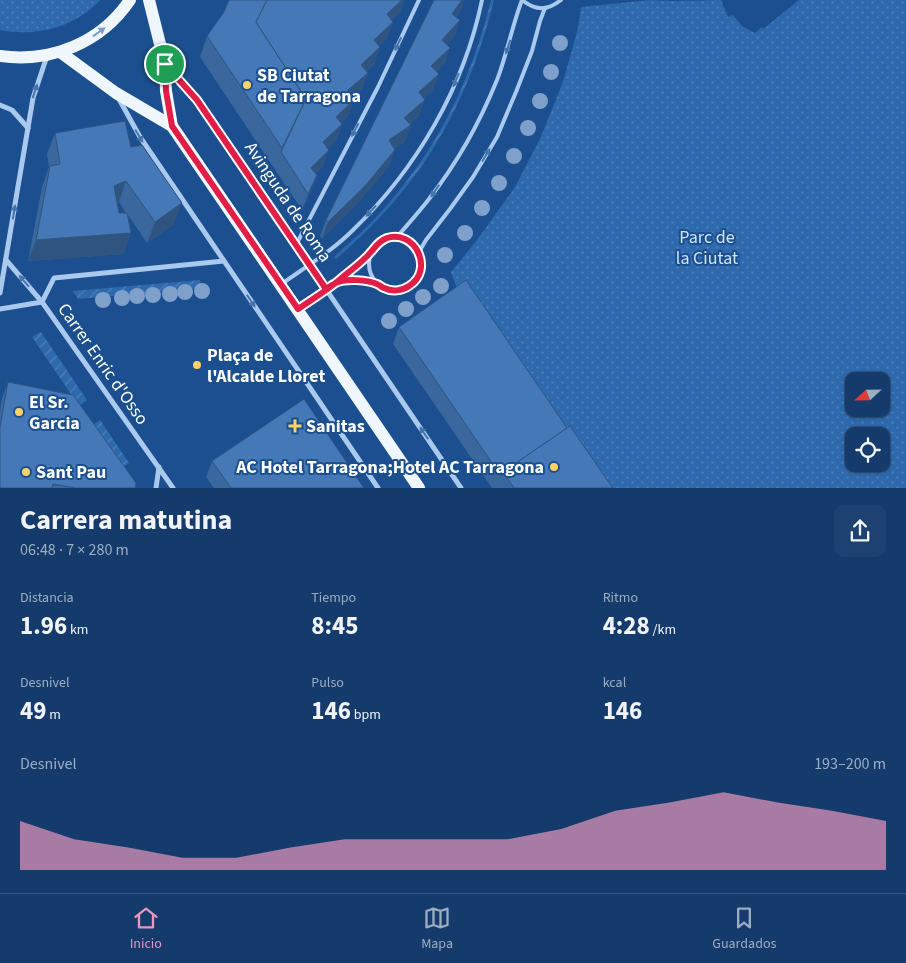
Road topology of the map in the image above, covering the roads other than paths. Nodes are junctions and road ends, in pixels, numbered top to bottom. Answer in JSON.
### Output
{"nodes":[{"id":1,"x":130,"y":0,"type":"edge"},
{"id":2,"x":149,"y":0,"type":"edge"},
{"id":3,"x":419,"y":0,"type":"edge"},
{"id":4,"x":482,"y":0,"type":"edge"},
{"id":5,"x":522,"y":0,"type":"edge"},
{"id":6,"x":561,"y":0,"type":"edge"},
{"id":7,"x":545,"y":8,"type":"junction"},
{"id":8,"x":53,"y":54,"type":"junction"},
{"id":9,"x":0,"y":56,"type":"edge"},
{"id":10,"x":165,"y":64,"type":"junction"},
{"id":11,"x":116,"y":93,"type":"junction"},
{"id":12,"x":0,"y":105,"type":"edge"},
{"id":13,"x":172,"y":126,"type":"junction"},
{"id":14,"x":28,"y":128,"type":"junction"},
{"id":15,"x":397,"y":237,"type":"junction"},
{"id":16,"x":296,"y":244,"type":"junction"},
{"id":17,"x":419,"y":252,"type":"junction"},
{"id":18,"x":370,"y":254,"type":"junction"},
{"id":19,"x":6,"y":260,"type":"junction"},
{"id":20,"x":224,"y":261,"type":"junction"},
{"id":21,"x":310,"y":265,"type":"junction"},
{"id":22,"x":337,"y":282,"type":"junction"},
{"id":23,"x":377,"y":284,"type":"junction"},
{"id":24,"x":281,"y":285,"type":"junction"},
{"id":25,"x":326,"y":289,"type":"junction"},
{"id":26,"x":0,"y":294,"type":"edge"},
{"id":27,"x":42,"y":302,"type":"junction"},
{"id":28,"x":0,"y":309,"type":"edge"},
{"id":29,"x":298,"y":309,"type":"junction"},
{"id":30,"x":159,"y":467,"type":"junction"},
{"id":31,"x":156,"y":488,"type":"edge"},
{"id":32,"x":173,"y":488,"type":"edge"},
{"id":33,"x":378,"y":488,"type":"edge"},
{"id":34,"x":419,"y":488,"type":"edge"},
{"id":35,"x":461,"y":488,"type":"edge"}],
"edges":[{"from":8,"to":1,"type":"main road","one_way":true},
{"from":2,"to":10,"type":"main road","name":"Avinguda de Roma"},
{"from":3,"to":16,"type":"lane","one_way":true},
{"from":4,"to":21,"type":"lane","one_way":true},
{"from":5,"to":7,"type":"lane"},
{"from":5,"to":15,"type":"lane","one_way":true},
{"from":6,"to":7,"type":"lane"},
{"from":17,"to":7,"type":"lane","one_way":true},
{"from":8,"to":9,"type":"main road"},
{"from":8,"to":11,"type":"main road","name":"Avinguda de Roma"},
{"from":14,"to":8,"type":"street","one_way":true},
{"from":10,"to":13,"type":"main road","name":"Avinguda de Roma"},
{"from":10,"to":16,"type":"street","name":"Avinguda de Roma"},
{"from":11,"to":13,"type":"main road","name":"Avinguda de Roma"},
{"from":11,"to":20,"type":"street","name":"Avinguda de Roma","one_way":true},
{"from":12,"to":14,"type":"street"},
{"from":13,"to":24,"type":"main road","name":"Avinguda de Roma"},
{"from":19,"to":14,"type":"street","one_way":true},
{"from":15,"to":17,"type":"lane"},
{"from":15,"to":18,"type":"lane"},
{"from":16,"to":21,"type":"street","name":"Avinguda de Roma"},
{"from":17,"to":23,"type":"lane"},
{"from":18,"to":22,"type":"lane"},
{"from":18,"to":23,"type":"lane"},
{"from":19,"to":26,"type":"street"},
{"from":27,"to":19,"type":"street","name":"Carrer Enric d'Osso","one_way":true},
{"from":20,"to":27,"type":"street"},
{"from":20,"to":33,"type":"street","name":"Avinguda de Roma","one_way":true},
{"from":21,"to":24,"type":"lane"},
{"from":21,"to":25,"type":"street","name":"Avinguda de Roma"},
{"from":22,"to":23,"type":"lane"},
{"from":22,"to":25,"type":"lane"},
{"from":24,"to":29,"type":"main road","name":"Avinguda de Roma"},
{"from":25,"to":29,"type":"lane"},
{"from":35,"to":25,"type":"street","name":"Avinguda de Roma","one_way":true},
{"from":27,"to":28,"type":"street"},
{"from":27,"to":30,"type":"street","name":"Carrer Enric d'Osso"},
{"from":29,"to":34,"type":"main road","name":"Avinguda de Roma"},
{"from":30,"to":31,"type":"street"},
{"from":30,"to":32,"type":"street","name":"Carrer Enric d'Osso"}]}
